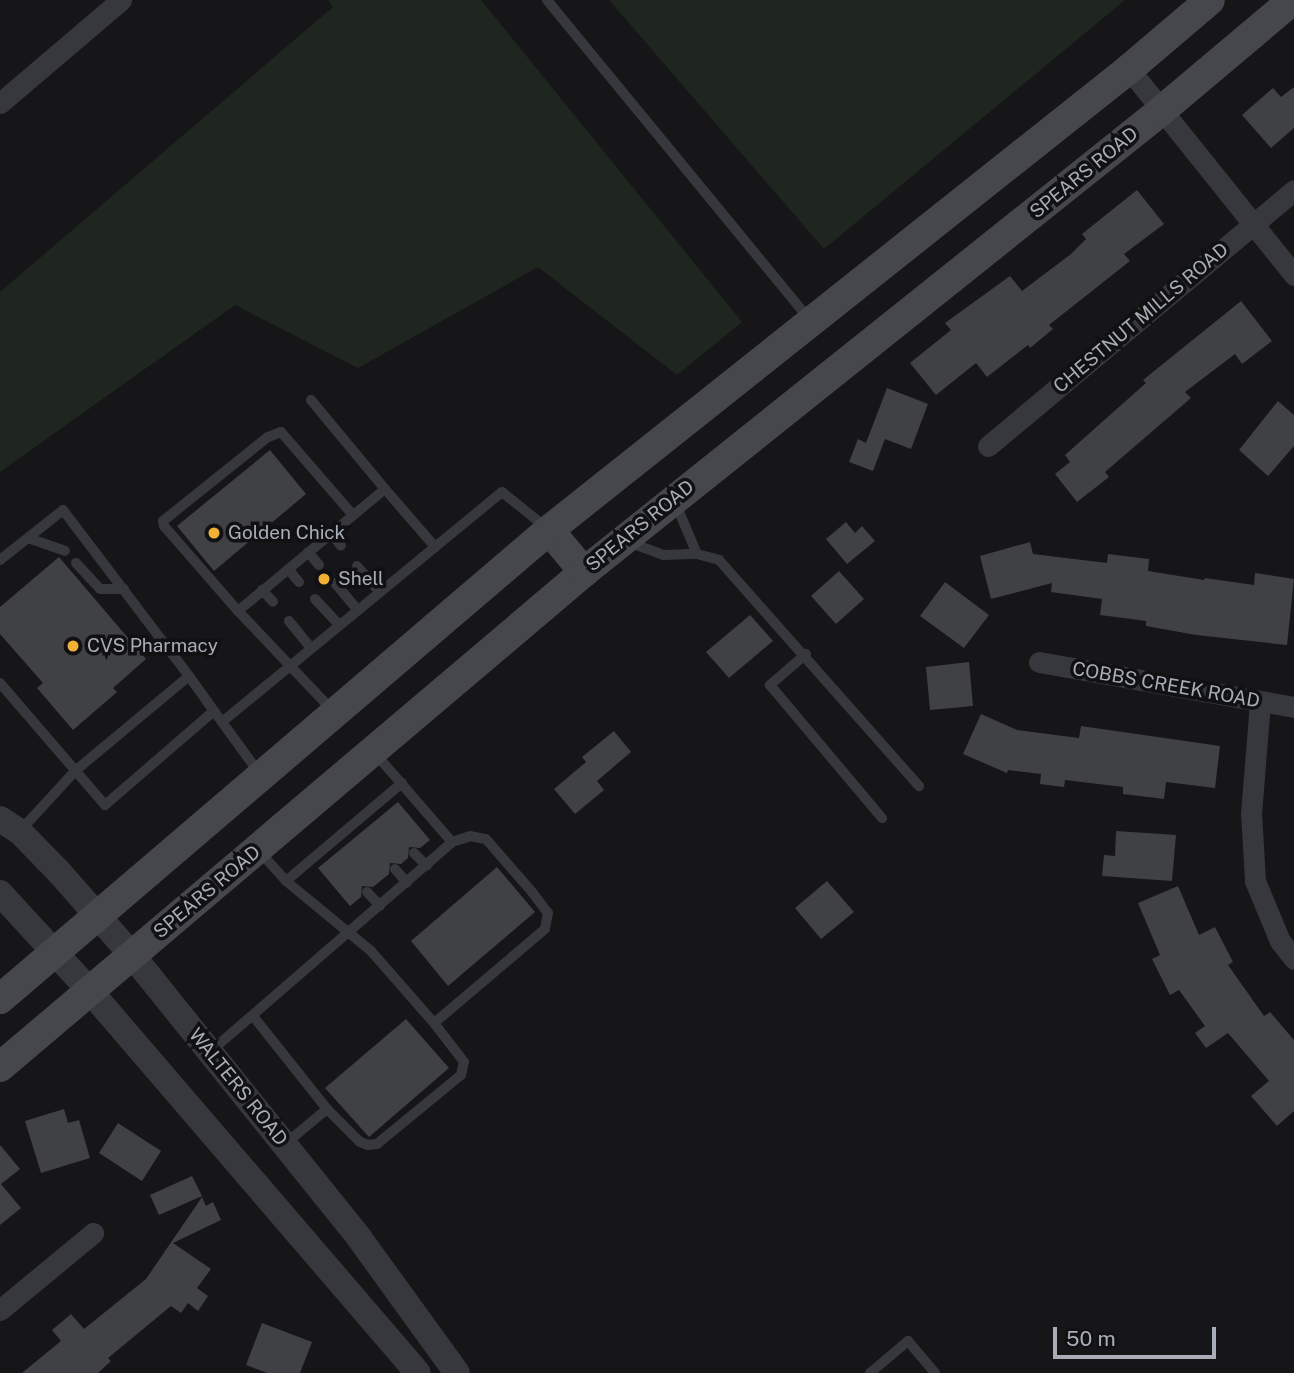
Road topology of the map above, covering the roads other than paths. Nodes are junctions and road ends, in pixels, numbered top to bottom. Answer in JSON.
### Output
{"nodes":[{"id":1,"x":121,"y":0,"type":"edge"},
{"id":2,"x":547,"y":0,"type":"edge"},
{"id":3,"x":1210,"y":0,"type":"edge"},
{"id":4,"x":1293,"y":0,"type":"edge"},
{"id":5,"x":1129,"y":69,"type":"junction"},
{"id":6,"x":0,"y":103,"type":"edge"},
{"id":7,"x":1161,"y":111,"type":"junction"},
{"id":8,"x":1294,"y":190,"type":"edge"},
{"id":9,"x":1252,"y":225,"type":"junction"},
{"id":10,"x":1294,"y":275,"type":"edge"},
{"id":11,"x":810,"y":321,"type":"junction"},
{"id":12,"x":311,"y":400,"type":"dead end"},
{"id":13,"x":988,"y":446,"type":"dead end"},
{"id":14,"x":385,"y":489,"type":"junction"},
{"id":15,"x":674,"y":499,"type":"junction"},
{"id":16,"x":353,"y":515,"type":"junction"},
{"id":17,"x":549,"y":530,"type":"junction"},
{"id":18,"x":331,"y":533,"type":"junction"},
{"id":19,"x":28,"y":538,"type":"junction"},
{"id":20,"x":623,"y":540,"type":"junction"},
{"id":21,"x":341,"y":547,"type":"dead end"},
{"id":22,"x":435,"y":547,"type":"junction"},
{"id":23,"x":65,"y":551,"type":"dead end"},
{"id":24,"x":308,"y":552,"type":"junction"},
{"id":25,"x":698,"y":554,"type":"junction"},
{"id":26,"x":0,"y":560,"type":"edge"},
{"id":27,"x":76,"y":563,"type":"dead end"},
{"id":28,"x":319,"y":565,"type":"dead end"},
{"id":29,"x":357,"y":566,"type":"dead end"},
{"id":30,"x":288,"y":569,"type":"junction"},
{"id":31,"x":584,"y":572,"type":"junction"},
{"id":32,"x":299,"y":582,"type":"dead end"},
{"id":33,"x":335,"y":583,"type":"dead end"},
{"id":34,"x":124,"y":589,"type":"junction"},
{"id":35,"x":262,"y":590,"type":"junction"},
{"id":36,"x":380,"y":592,"type":"junction"},
{"id":37,"x":315,"y":599,"type":"dead end"},
{"id":38,"x":273,"y":602,"type":"dead end"},
{"id":39,"x":358,"y":610,"type":"junction"},
{"id":40,"x":238,"y":611,"type":"junction"},
{"id":41,"x":289,"y":621,"type":"dead end"},
{"id":42,"x":339,"y":625,"type":"junction"},
{"id":43,"x":311,"y":648,"type":"junction"},
{"id":44,"x":806,"y":654,"type":"junction"},
{"id":45,"x":1039,"y":662,"type":"dead end"},
{"id":46,"x":289,"y":666,"type":"junction"},
{"id":47,"x":189,"y":676,"type":"junction"},
{"id":48,"x":0,"y":683,"type":"edge"},
{"id":49,"x":1259,"y":702,"type":"junction"},
{"id":50,"x":1294,"y":707,"type":"edge"},
{"id":51,"x":215,"y":711,"type":"junction"},
{"id":52,"x":335,"y":713,"type":"junction"},
{"id":53,"x":222,"y":722,"type":"junction"},
{"id":54,"x":373,"y":751,"type":"junction"},
{"id":55,"x":75,"y":771,"type":"junction"},
{"id":56,"x":261,"y":775,"type":"junction"},
{"id":57,"x":402,"y":783,"type":"junction"},
{"id":58,"x":919,"y":786,"type":"dead end"},
{"id":59,"x":881,"y":818,"type":"dead end"},
{"id":60,"x":10,"y":825,"type":"edge"},
{"id":61,"x":452,"y":842,"type":"junction"},
{"id":62,"x":258,"y":849,"type":"junction"},
{"id":63,"x":414,"y":853,"type":"dead end"},
{"id":64,"x":426,"y":866,"type":"junction"},
{"id":65,"x":395,"y":869,"type":"dead end"},
{"id":66,"x":286,"y":881,"type":"junction"},
{"id":67,"x":407,"y":883,"type":"junction"},
{"id":68,"x":367,"y":892,"type":"dead end"},
{"id":69,"x":0,"y":893,"type":"edge"},
{"id":70,"x":380,"y":906,"type":"junction"},
{"id":71,"x":99,"y":916,"type":"junction"},
{"id":72,"x":349,"y":933,"type":"junction"},
{"id":73,"x":55,"y":953,"type":"junction"},
{"id":74,"x":132,"y":955,"type":"junction"},
{"id":75,"x":1294,"y":959,"type":"edge"},
{"id":76,"x":90,"y":991,"type":"junction"},
{"id":77,"x":0,"y":999,"type":"edge"},
{"id":78,"x":253,"y":1016,"type":"junction"},
{"id":79,"x":434,"y":1023,"type":"junction"},
{"id":80,"x":210,"y":1052,"type":"junction"},
{"id":81,"x":0,"y":1067,"type":"edge"},
{"id":82,"x":327,"y":1109,"type":"junction"},
{"id":83,"x":284,"y":1144,"type":"junction"},
{"id":84,"x":93,"y":1233,"type":"dead end"},
{"id":85,"x":0,"y":1310,"type":"edge"},
{"id":86,"x":418,"y":1373,"type":"edge"},
{"id":87,"x":457,"y":1373,"type":"edge"},
{"id":88,"x":870,"y":1373,"type":"edge"},
{"id":89,"x":935,"y":1373,"type":"edge"}],
"edges":[{"from":1,"to":6,"type":"street"},
{"from":2,"to":11,"type":"lane"},
{"from":3,"to":5,"type":"main road"},
{"from":4,"to":7,"type":"main road","name":"SPEARS ROAD"},
{"from":5,"to":7,"type":"street"},
{"from":5,"to":11,"type":"main road"},
{"from":7,"to":9,"type":"street"},
{"from":7,"to":15,"type":"main road","name":"SPEARS ROAD"},
{"from":8,"to":9,"type":"street","name":"CHESTNUT MILLS ROAD"},
{"from":9,"to":10,"type":"street"},
{"from":9,"to":13,"type":"street","name":"CHESTNUT MILLS ROAD"},
{"from":11,"to":17,"type":"main road"},
{"from":12,"to":14,"type":"lane"},
{"from":14,"to":16,"type":"lane"},
{"from":14,"to":22,"type":"lane"},
{"from":15,"to":20,"type":"main road","name":"SPEARS ROAD"},
{"from":15,"to":25,"type":"lane"},
{"from":16,"to":18,"type":"lane"},
{"from":16,"to":40,"type":"lane"},
{"from":17,"to":22,"type":"lane"},
{"from":17,"to":31,"type":"main road"},
{"from":17,"to":52,"type":"main road"},
{"from":18,"to":21,"type":"lane"},
{"from":18,"to":24,"type":"lane"},
{"from":19,"to":23,"type":"lane"},
{"from":19,"to":26,"type":"lane"},
{"from":19,"to":34,"type":"lane"},
{"from":20,"to":25,"type":"lane"},
{"from":20,"to":31,"type":"main road","name":"SPEARS ROAD"},
{"from":22,"to":36,"type":"lane"},
{"from":24,"to":28,"type":"lane"},
{"from":24,"to":30,"type":"lane"},
{"from":25,"to":44,"type":"lane"},
{"from":27,"to":34,"type":"lane"},
{"from":29,"to":36,"type":"lane"},
{"from":30,"to":32,"type":"lane"},
{"from":30,"to":35,"type":"lane"},
{"from":31,"to":54,"type":"main road","name":"SPEARS ROAD"},
{"from":33,"to":39,"type":"lane"},
{"from":34,"to":47,"type":"lane"},
{"from":35,"to":38,"type":"lane"},
{"from":35,"to":40,"type":"lane"},
{"from":36,"to":39,"type":"lane"},
{"from":37,"to":42,"type":"lane"},
{"from":39,"to":42,"type":"lane"},
{"from":40,"to":46,"type":"lane"},
{"from":41,"to":43,"type":"lane"},
{"from":42,"to":43,"type":"lane"},
{"from":43,"to":46,"type":"lane"},
{"from":44,"to":58,"type":"lane"},
{"from":44,"to":59,"type":"lane"},
{"from":45,"to":49,"type":"street","name":"COBBS CREEK ROAD"},
{"from":46,"to":52,"type":"lane"},
{"from":46,"to":53,"type":"lane"},
{"from":47,"to":51,"type":"lane"},
{"from":47,"to":55,"type":"lane"},
{"from":48,"to":55,"type":"lane"},
{"from":49,"to":50,"type":"street","name":"COBBS CREEK ROAD"},
{"from":49,"to":75,"type":"street"},
{"from":51,"to":53,"type":"lane"},
{"from":51,"to":55,"type":"lane"},
{"from":52,"to":56,"type":"main road"},
{"from":53,"to":56,"type":"lane"},
{"from":54,"to":57,"type":"lane"},
{"from":54,"to":62,"type":"main road","name":"SPEARS ROAD"},
{"from":55,"to":60,"type":"lane"},
{"from":56,"to":71,"type":"main road"},
{"from":57,"to":61,"type":"lane"},
{"from":57,"to":66,"type":"lane"},
{"from":60,"to":71,"type":"street","name":"WALTERS ROAD"},
{"from":61,"to":64,"type":"lane"},
{"from":61,"to":79,"type":"lane"},
{"from":62,"to":66,"type":"lane"},
{"from":62,"to":74,"type":"main road","name":"SPEARS ROAD"},
{"from":63,"to":64,"type":"lane"},
{"from":64,"to":67,"type":"lane"},
{"from":65,"to":67,"type":"lane"},
{"from":66,"to":72,"type":"lane"},
{"from":67,"to":70,"type":"lane"},
{"from":68,"to":70,"type":"lane"},
{"from":69,"to":73,"type":"street"},
{"from":70,"to":72,"type":"lane"},
{"from":71,"to":73,"type":"main road"},
{"from":71,"to":74,"type":"street","name":"WALTERS ROAD"},
{"from":72,"to":78,"type":"lane"},
{"from":72,"to":79,"type":"lane"},
{"from":73,"to":76,"type":"street"},
{"from":73,"to":77,"type":"main road"},
{"from":74,"to":76,"type":"main road","name":"SPEARS ROAD"},
{"from":74,"to":80,"type":"street","name":"WALTERS ROAD"},
{"from":76,"to":81,"type":"main road","name":"SPEARS ROAD"},
{"from":76,"to":86,"type":"street"},
{"from":78,"to":80,"type":"lane"},
{"from":78,"to":82,"type":"lane"},
{"from":79,"to":82,"type":"lane"},
{"from":80,"to":83,"type":"street","name":"WALTERS ROAD"},
{"from":82,"to":83,"type":"lane"},
{"from":83,"to":87,"type":"street","name":"WALTERS ROAD"},
{"from":84,"to":85,"type":"street"},
{"from":88,"to":89,"type":"lane"}]}
